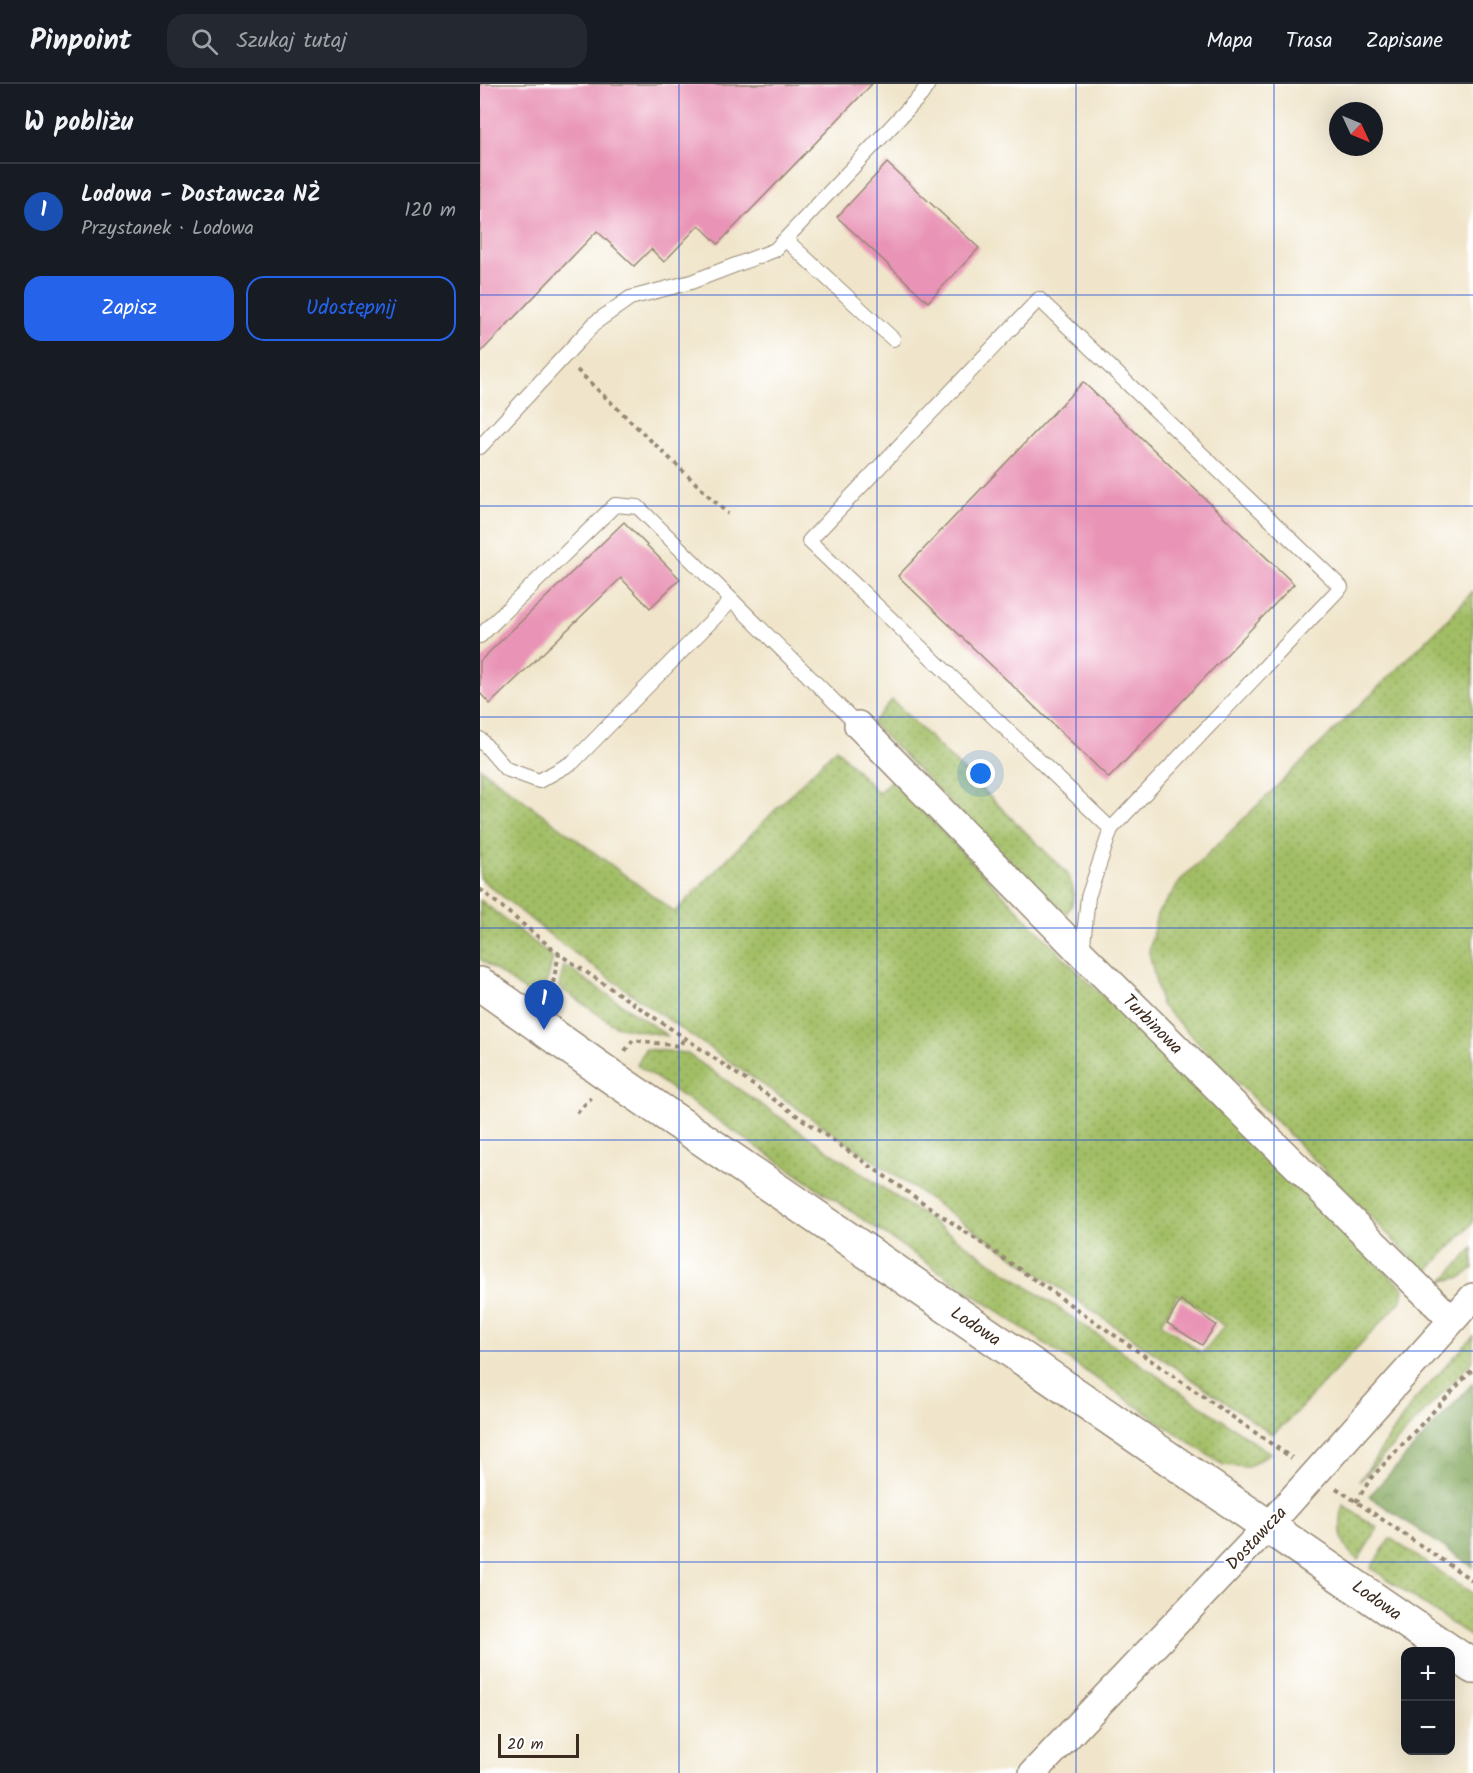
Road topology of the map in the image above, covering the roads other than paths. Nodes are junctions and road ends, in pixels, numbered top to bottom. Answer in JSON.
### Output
{"nodes":[{"id":1,"x":928,"y":84,"type":"edge"},
{"id":2,"x":787,"y":241,"type":"junction"},
{"id":3,"x":893,"y":339,"type":"dead end"},
{"id":4,"x":480,"y":447,"type":"edge"},
{"id":5,"x":732,"y":600,"type":"junction"},
{"id":6,"x":480,"y":636,"type":"edge"},
{"id":7,"x":858,"y":725,"type":"joint"},
{"id":8,"x":480,"y":739,"type":"edge"},
{"id":9,"x":1111,"y":829,"type":"junction"},
{"id":10,"x":1082,"y":954,"type":"junction"},
{"id":11,"x":480,"y":984,"type":"edge"},
{"id":12,"x":1473,"y":1297,"type":"edge"},
{"id":13,"x":1452,"y":1320,"type":"junction"},
{"id":14,"x":1269,"y":1525,"type":"junction"},
{"id":15,"x":1473,"y":1667,"type":"edge"},
{"id":16,"x":1033,"y":1773,"type":"edge"}],
"edges":[{"from":1,"to":2,"type":"lane"},
{"from":2,"to":3,"type":"lane"},
{"from":2,"to":4,"type":"lane"},
{"from":5,"to":6,"type":"lane"},
{"from":5,"to":7,"type":"lane"},
{"from":5,"to":8,"type":"lane"},
{"from":7,"to":10,"type":"street","name":"Turbinowa"},
{"from":9,"to":9,"type":"lane"},
{"from":9,"to":10,"type":"lane"},
{"from":10,"to":13,"type":"street","name":"Turbinowa"},
{"from":11,"to":14,"type":"street","name":"Lodowa"},
{"from":12,"to":13,"type":"street","name":"Dostawcza"},
{"from":13,"to":14,"type":"street","name":"Dostawcza"},
{"from":14,"to":15,"type":"street","name":"Lodowa"},
{"from":14,"to":16,"type":"street","name":"Dostawcza"}]}
